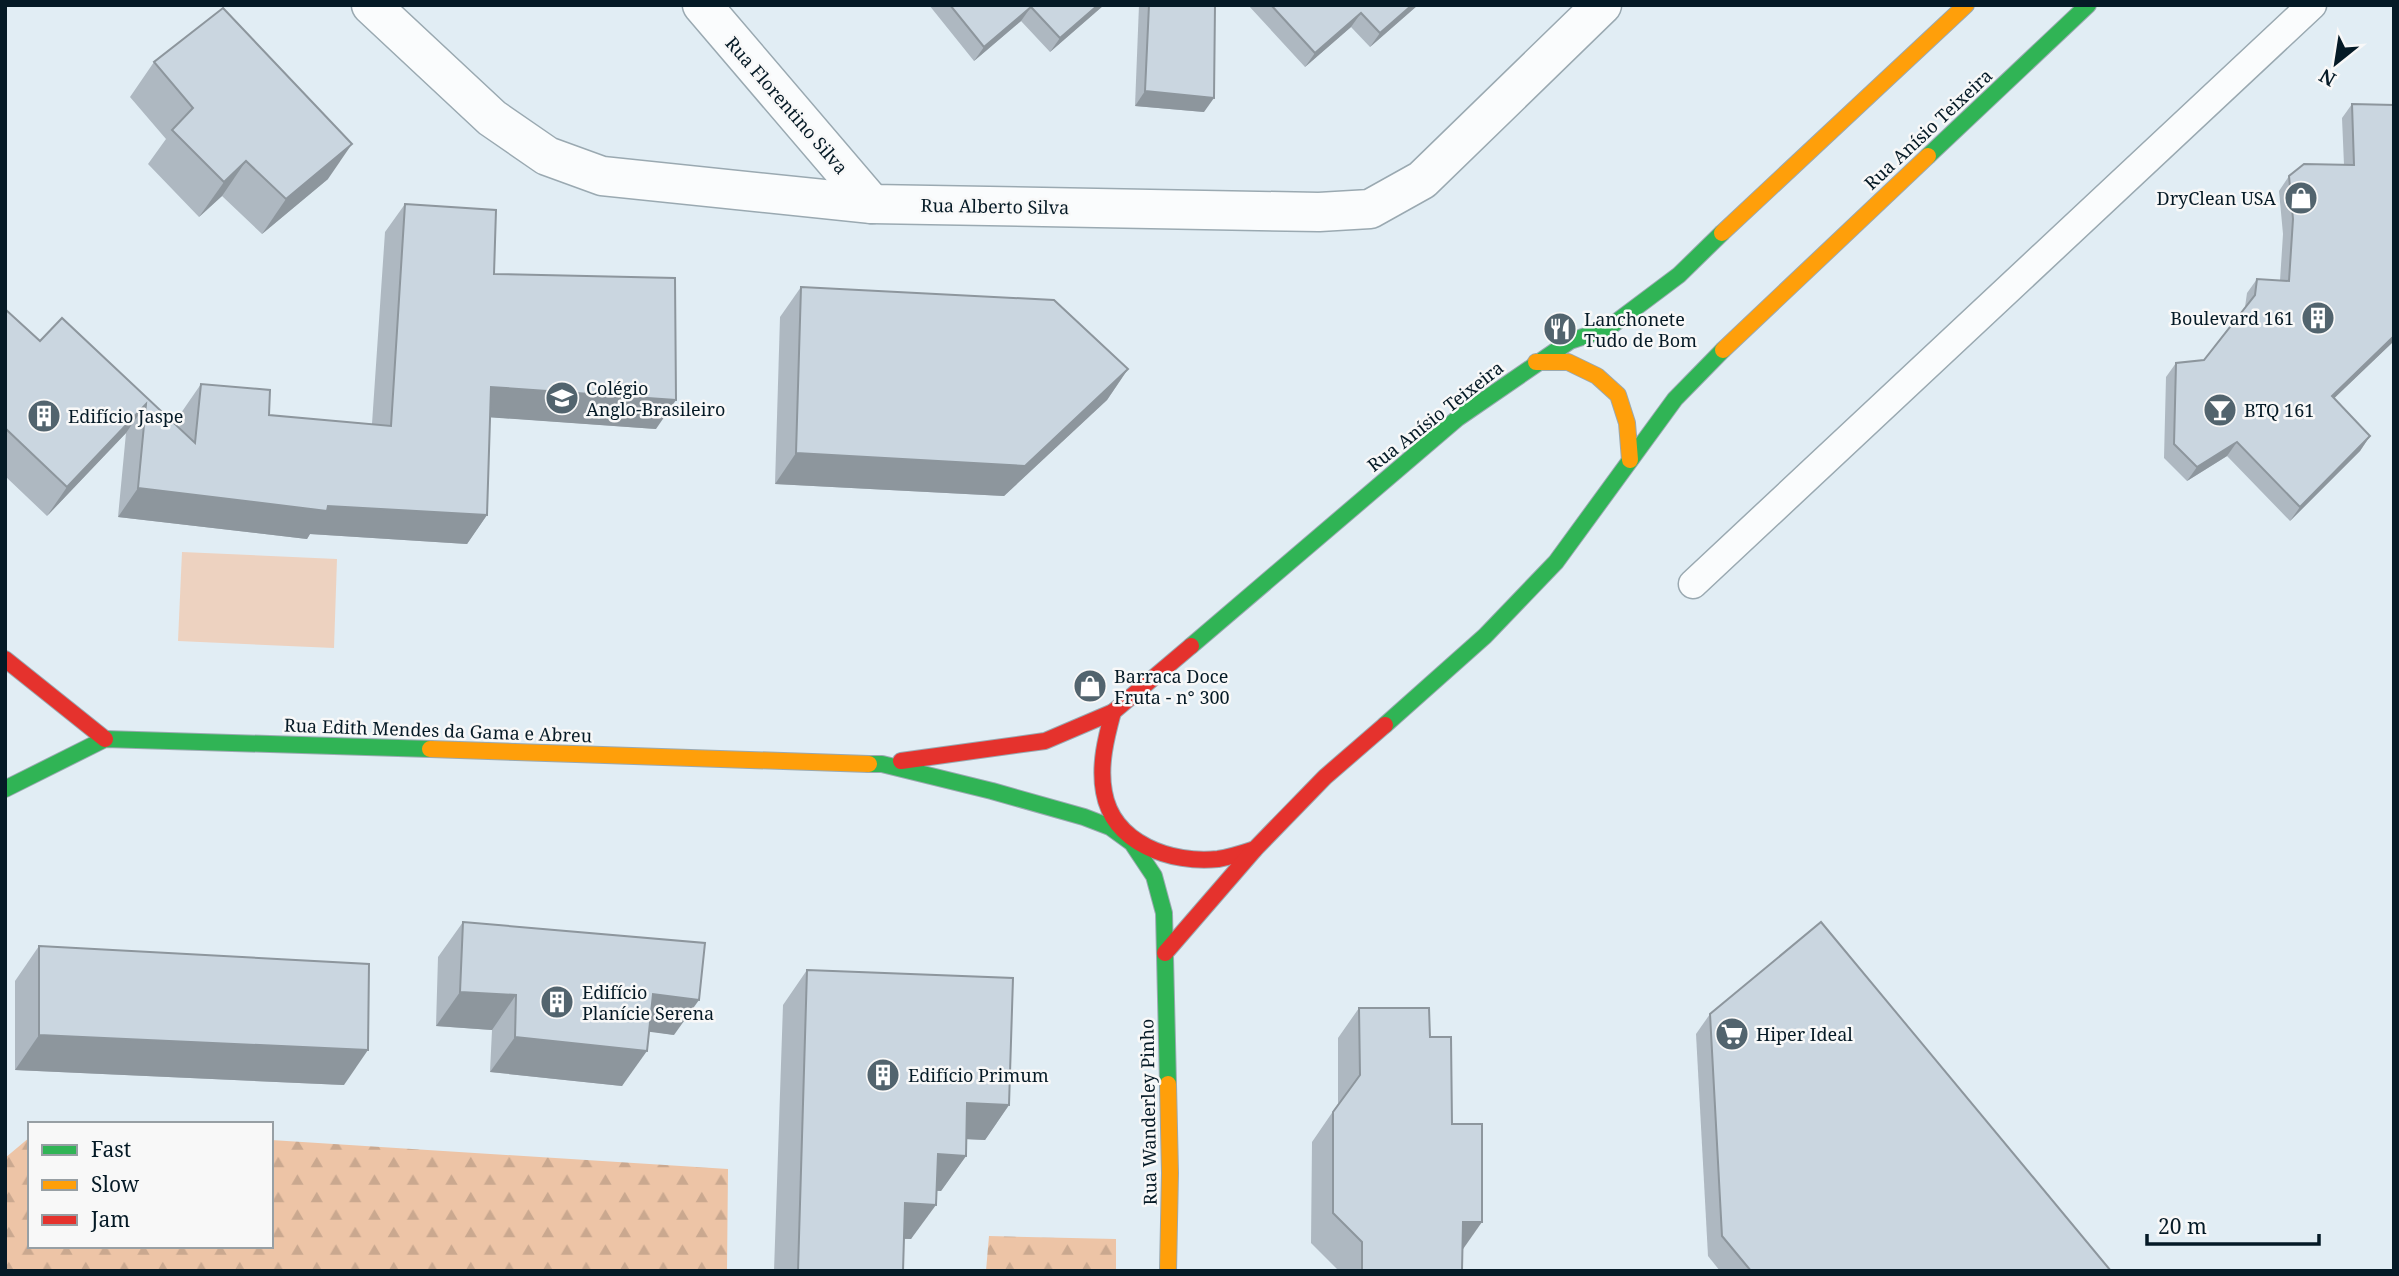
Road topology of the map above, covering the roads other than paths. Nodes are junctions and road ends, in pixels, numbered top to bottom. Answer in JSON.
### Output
{"nodes":[{"id":1,"x":371,"y":5,"type":"edge"},
{"id":2,"x":702,"y":5,"type":"edge"},
{"id":3,"x":1602,"y":5,"type":"edge"},
{"id":4,"x":1966,"y":5,"type":"edge"},
{"id":5,"x":2088,"y":5,"type":"edge"},
{"id":6,"x":2312,"y":5,"type":"edge"},
{"id":7,"x":872,"y":204,"type":"junction"},
{"id":8,"x":1536,"y":362,"type":"junction"},
{"id":9,"x":1630,"y":460,"type":"junction"},
{"id":10,"x":1693,"y":584,"type":"dead end"},
{"id":11,"x":5,"y":659,"type":"edge"},
{"id":12,"x":1113,"y":712,"type":"junction"},
{"id":13,"x":105,"y":739,"type":"junction"},
{"id":14,"x":882,"y":764,"type":"junction"},
{"id":15,"x":5,"y":789,"type":"edge"},
{"id":16,"x":1127,"y":837,"type":"junction"},
{"id":17,"x":1255,"y":849,"type":"junction"},
{"id":18,"x":1165,"y":953,"type":"junction"},
{"id":19,"x":1167,"y":1271,"type":"edge"}],
"edges":[{"from":1,"to":7,"type":"street","name":"Rua Alberto Silva"},
{"from":2,"to":7,"type":"street","name":"Rua Florentino Silva"},
{"from":3,"to":7,"type":"street","name":"Rua Alberto Silva"},
{"from":4,"to":8,"type":"street","name":"Rua Anísio Teixeira"},
{"from":5,"to":9,"type":"street","name":"Rua Anísio Teixeira"},
{"from":6,"to":10,"type":"lane"},
{"from":8,"to":9,"type":"street"},
{"from":8,"to":12,"type":"street","name":"Rua Anísio Teixeira"},
{"from":9,"to":17,"type":"street","name":"Rua Anísio Teixeira"},
{"from":11,"to":13,"type":"street"},
{"from":12,"to":14,"type":"street","name":"Rua Anísio Teixeira"},
{"from":12,"to":16,"type":"street","name":"Rua Wanderley Pinho"},
{"from":13,"to":14,"type":"street","name":"Rua Edith Mendes da Gama e Abreu"},
{"from":13,"to":15,"type":"street","name":"Rua Edith Mendes da Gama e Abreu"},
{"from":14,"to":16,"type":"street"},
{"from":16,"to":17,"type":"street"},
{"from":16,"to":18,"type":"street","name":"Rua Wanderley Pinho"},
{"from":17,"to":18,"type":"street","name":"Rua Anísio Teixeira"},
{"from":18,"to":19,"type":"street","name":"Rua Wanderley Pinho"}]}
